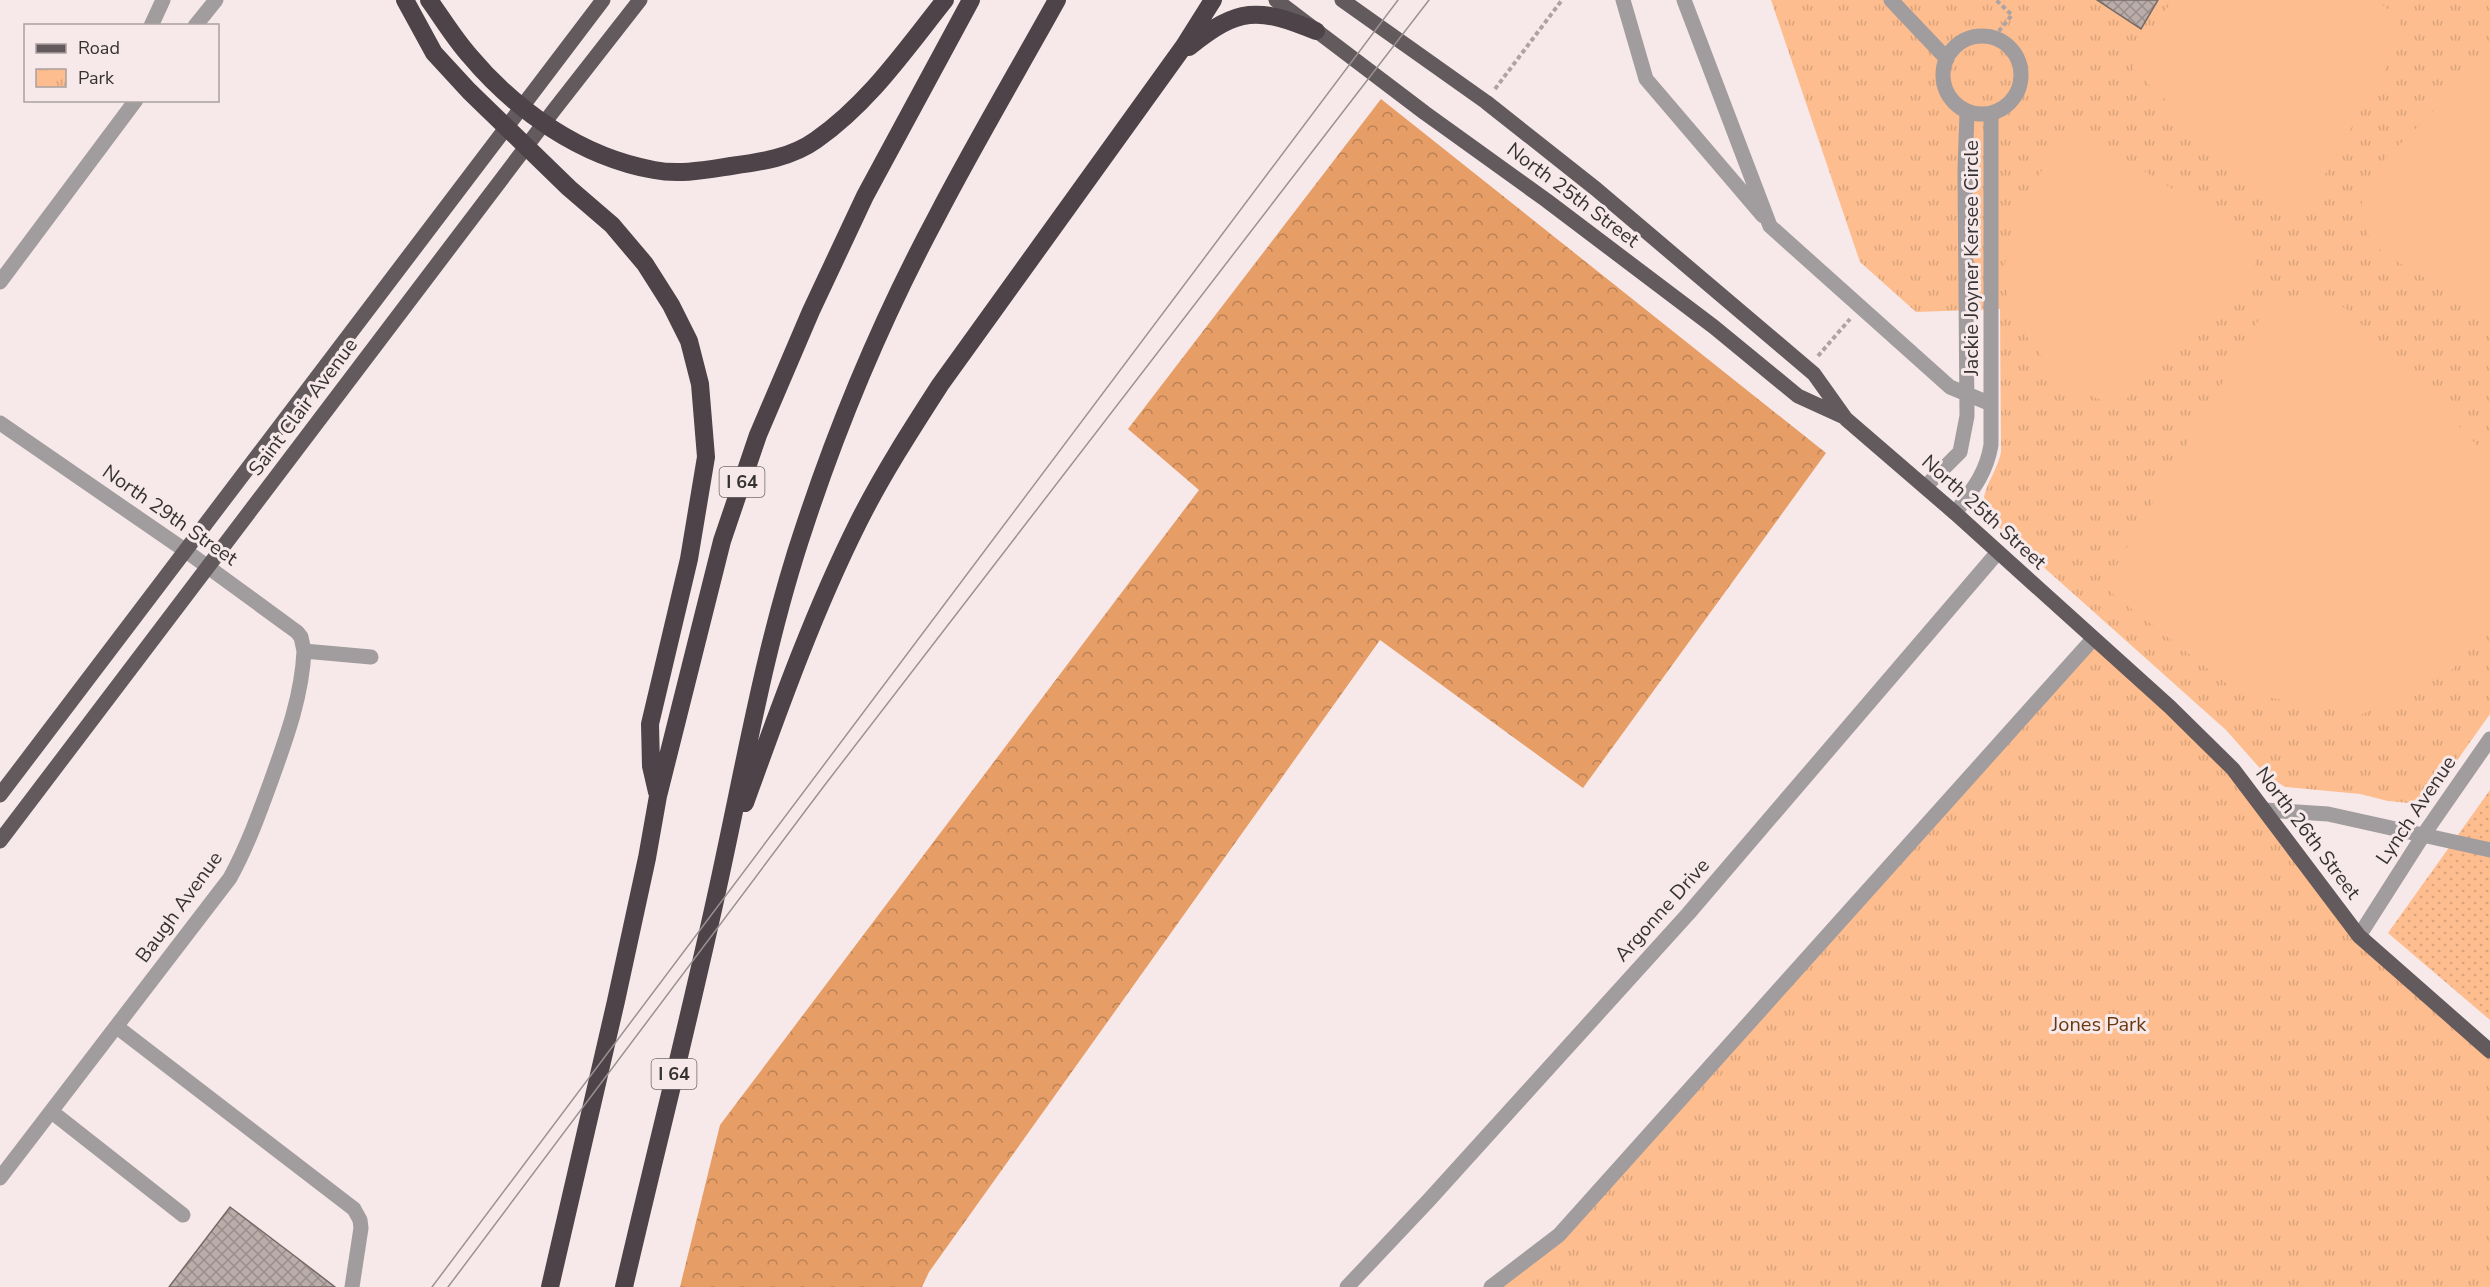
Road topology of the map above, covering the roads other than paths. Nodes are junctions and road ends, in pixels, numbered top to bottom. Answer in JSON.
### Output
{"nodes":[{"id":1,"x":163,"y":0,"type":"edge"},
{"id":2,"x":216,"y":0,"type":"edge"},
{"id":3,"x":405,"y":0,"type":"edge"},
{"id":4,"x":429,"y":0,"type":"edge"},
{"id":5,"x":603,"y":0,"type":"edge"},
{"id":6,"x":640,"y":0,"type":"edge"},
{"id":7,"x":945,"y":0,"type":"edge"},
{"id":8,"x":971,"y":0,"type":"edge"},
{"id":9,"x":1057,"y":0,"type":"edge"},
{"id":10,"x":1213,"y":0,"type":"edge"},
{"id":11,"x":1276,"y":0,"type":"edge"},
{"id":12,"x":1342,"y":0,"type":"edge"},
{"id":13,"x":1623,"y":0,"type":"edge"},
{"id":14,"x":1684,"y":0,"type":"edge"},
{"id":15,"x":1891,"y":0,"type":"edge"},
{"id":16,"x":152,"y":24,"type":"edge"},
{"id":17,"x":197,"y":24,"type":"edge"},
{"id":18,"x":1316,"y":31,"type":"junction"},
{"id":19,"x":1947,"y":59,"type":"junction"},
{"id":20,"x":1174,"y":60,"type":"junction"},
{"id":21,"x":135,"y":102,"type":"edge"},
{"id":22,"x":1967,"y":112,"type":"junction"},
{"id":23,"x":1991,"y":113,"type":"junction"},
{"id":24,"x":1770,"y":226,"type":"junction"},
{"id":25,"x":0,"y":282,"type":"edge"},
{"id":26,"x":1966,"y":395,"type":"junction"},
{"id":27,"x":1991,"y":404,"type":"junction"},
{"id":28,"x":1846,"y":418,"type":"junction"},
{"id":29,"x":0,"y":423,"type":"edge"},
{"id":30,"x":1925,"y":487,"type":"junction"},
{"id":31,"x":1955,"y":513,"type":"junction"},
{"id":32,"x":186,"y":551,"type":"junction"},
{"id":33,"x":1998,"y":552,"type":"junction"},
{"id":34,"x":207,"y":567,"type":"junction"},
{"id":35,"x":2093,"y":639,"type":"junction"},
{"id":36,"x":304,"y":651,"type":"junction"},
{"id":37,"x":371,"y":657,"type":"dead end"},
{"id":38,"x":2490,"y":739,"type":"edge"},
{"id":39,"x":0,"y":795,"type":"edge"},
{"id":40,"x":658,"y":796,"type":"junction"},
{"id":41,"x":2265,"y":810,"type":"junction"},
{"id":42,"x":2424,"y":834,"type":"junction"},
{"id":43,"x":0,"y":841,"type":"edge"},
{"id":44,"x":2490,"y":850,"type":"edge"},
{"id":45,"x":724,"y":861,"type":"junction"},
{"id":46,"x":2359,"y":936,"type":"junction"},
{"id":47,"x":117,"y":1027,"type":"junction"},
{"id":48,"x":2490,"y":1051,"type":"edge"},
{"id":49,"x":52,"y":1112,"type":"junction"},
{"id":50,"x":0,"y":1178,"type":"edge"},
{"id":51,"x":183,"y":1215,"type":"dead end"},
{"id":52,"x":352,"y":1287,"type":"edge"},
{"id":53,"x":550,"y":1287,"type":"edge"},
{"id":54,"x":624,"y":1287,"type":"edge"},
{"id":55,"x":1347,"y":1287,"type":"edge"},
{"id":56,"x":1491,"y":1287,"type":"edge"}],
"edges":[{"from":1,"to":16,"type":"street"},
{"from":2,"to":17,"type":"street"},
{"from":3,"to":40,"type":"highway"},
{"from":4,"to":7,"type":"highway"},
{"from":5,"to":32,"type":"main road","name":"Saint Clair Avenue"},
{"from":6,"to":34,"type":"main road","name":"Saint Clair Avenue"},
{"from":8,"to":40,"type":"highway","number":"I 64"},
{"from":9,"to":45,"type":"highway","number":"I 64"},
{"from":10,"to":20,"type":"highway"},
{"from":11,"to":18,"type":"main road","name":"North 25th Street"},
{"from":12,"to":28,"type":"main road","name":"North 25th Street"},
{"from":13,"to":24,"type":"street"},
{"from":14,"to":24,"type":"street","name":"Jackie Joyner Kersee Circle"},
{"from":15,"to":19,"type":"street"},
{"from":18,"to":20,"type":"highway"},
{"from":18,"to":28,"type":"main road","name":"North 25th Street"},
{"from":19,"to":22,"type":"street","name":"Jackie Joyner Kersee Circle"},
{"from":19,"to":23,"type":"street","name":"Jackie Joyner Kersee Circle"},
{"from":20,"to":45,"type":"highway"},
{"from":21,"to":25,"type":"street"},
{"from":22,"to":23,"type":"street","name":"Jackie Joyner Kersee Circle"},
{"from":22,"to":26,"type":"street","name":"Jackie Joyner Kersee Circle"},
{"from":23,"to":27,"type":"street","name":"Jackie Joyner Kersee Circle"},
{"from":24,"to":26,"type":"street","name":"Jackie Joyner Kersee Circle"},
{"from":26,"to":27,"type":"street","name":"Jackie Joyner Kersee Circle"},
{"from":26,"to":30,"type":"street","name":"Jackie Joyner Kersee Circle"},
{"from":27,"to":31,"type":"street","name":"Jackie Joyner Kersee Circle"},
{"from":28,"to":30,"type":"main road","name":"North 25th Street"},
{"from":29,"to":32,"type":"street","name":"North 29th Street"},
{"from":30,"to":31,"type":"main road","name":"North 25th Street"},
{"from":31,"to":33,"type":"main road","name":"North 25th Street"},
{"from":32,"to":34,"type":"street","name":"North 29th Street"},
{"from":32,"to":39,"type":"main road","name":"Saint Clair Avenue"},
{"from":33,"to":35,"type":"main road","name":"North 25th Street"},
{"from":33,"to":55,"type":"street","name":"Argonne Drive"},
{"from":34,"to":36,"type":"street","name":"North 29th Street"},
{"from":34,"to":43,"type":"main road","name":"Saint Clair Avenue"},
{"from":35,"to":41,"type":"main road","name":"North 26th Street"},
{"from":35,"to":56,"type":"street"},
{"from":36,"to":37,"type":"street"},
{"from":36,"to":47,"type":"street","name":"Baugh Avenue"},
{"from":38,"to":42,"type":"street","name":"Lynch Avenue"},
{"from":40,"to":53,"type":"highway","number":"I 64"},
{"from":41,"to":42,"type":"street"},
{"from":41,"to":46,"type":"main road","name":"North 26th Street"},
{"from":42,"to":44,"type":"street"},
{"from":42,"to":46,"type":"street","name":"Lynch Avenue"},
{"from":45,"to":54,"type":"highway","number":"I 64"},
{"from":46,"to":48,"type":"main road","name":"North 26th Street"},
{"from":47,"to":49,"type":"street","name":"Baugh Avenue"},
{"from":47,"to":52,"type":"street"},
{"from":49,"to":50,"type":"street","name":"Baugh Avenue"},
{"from":49,"to":51,"type":"street"}]}
